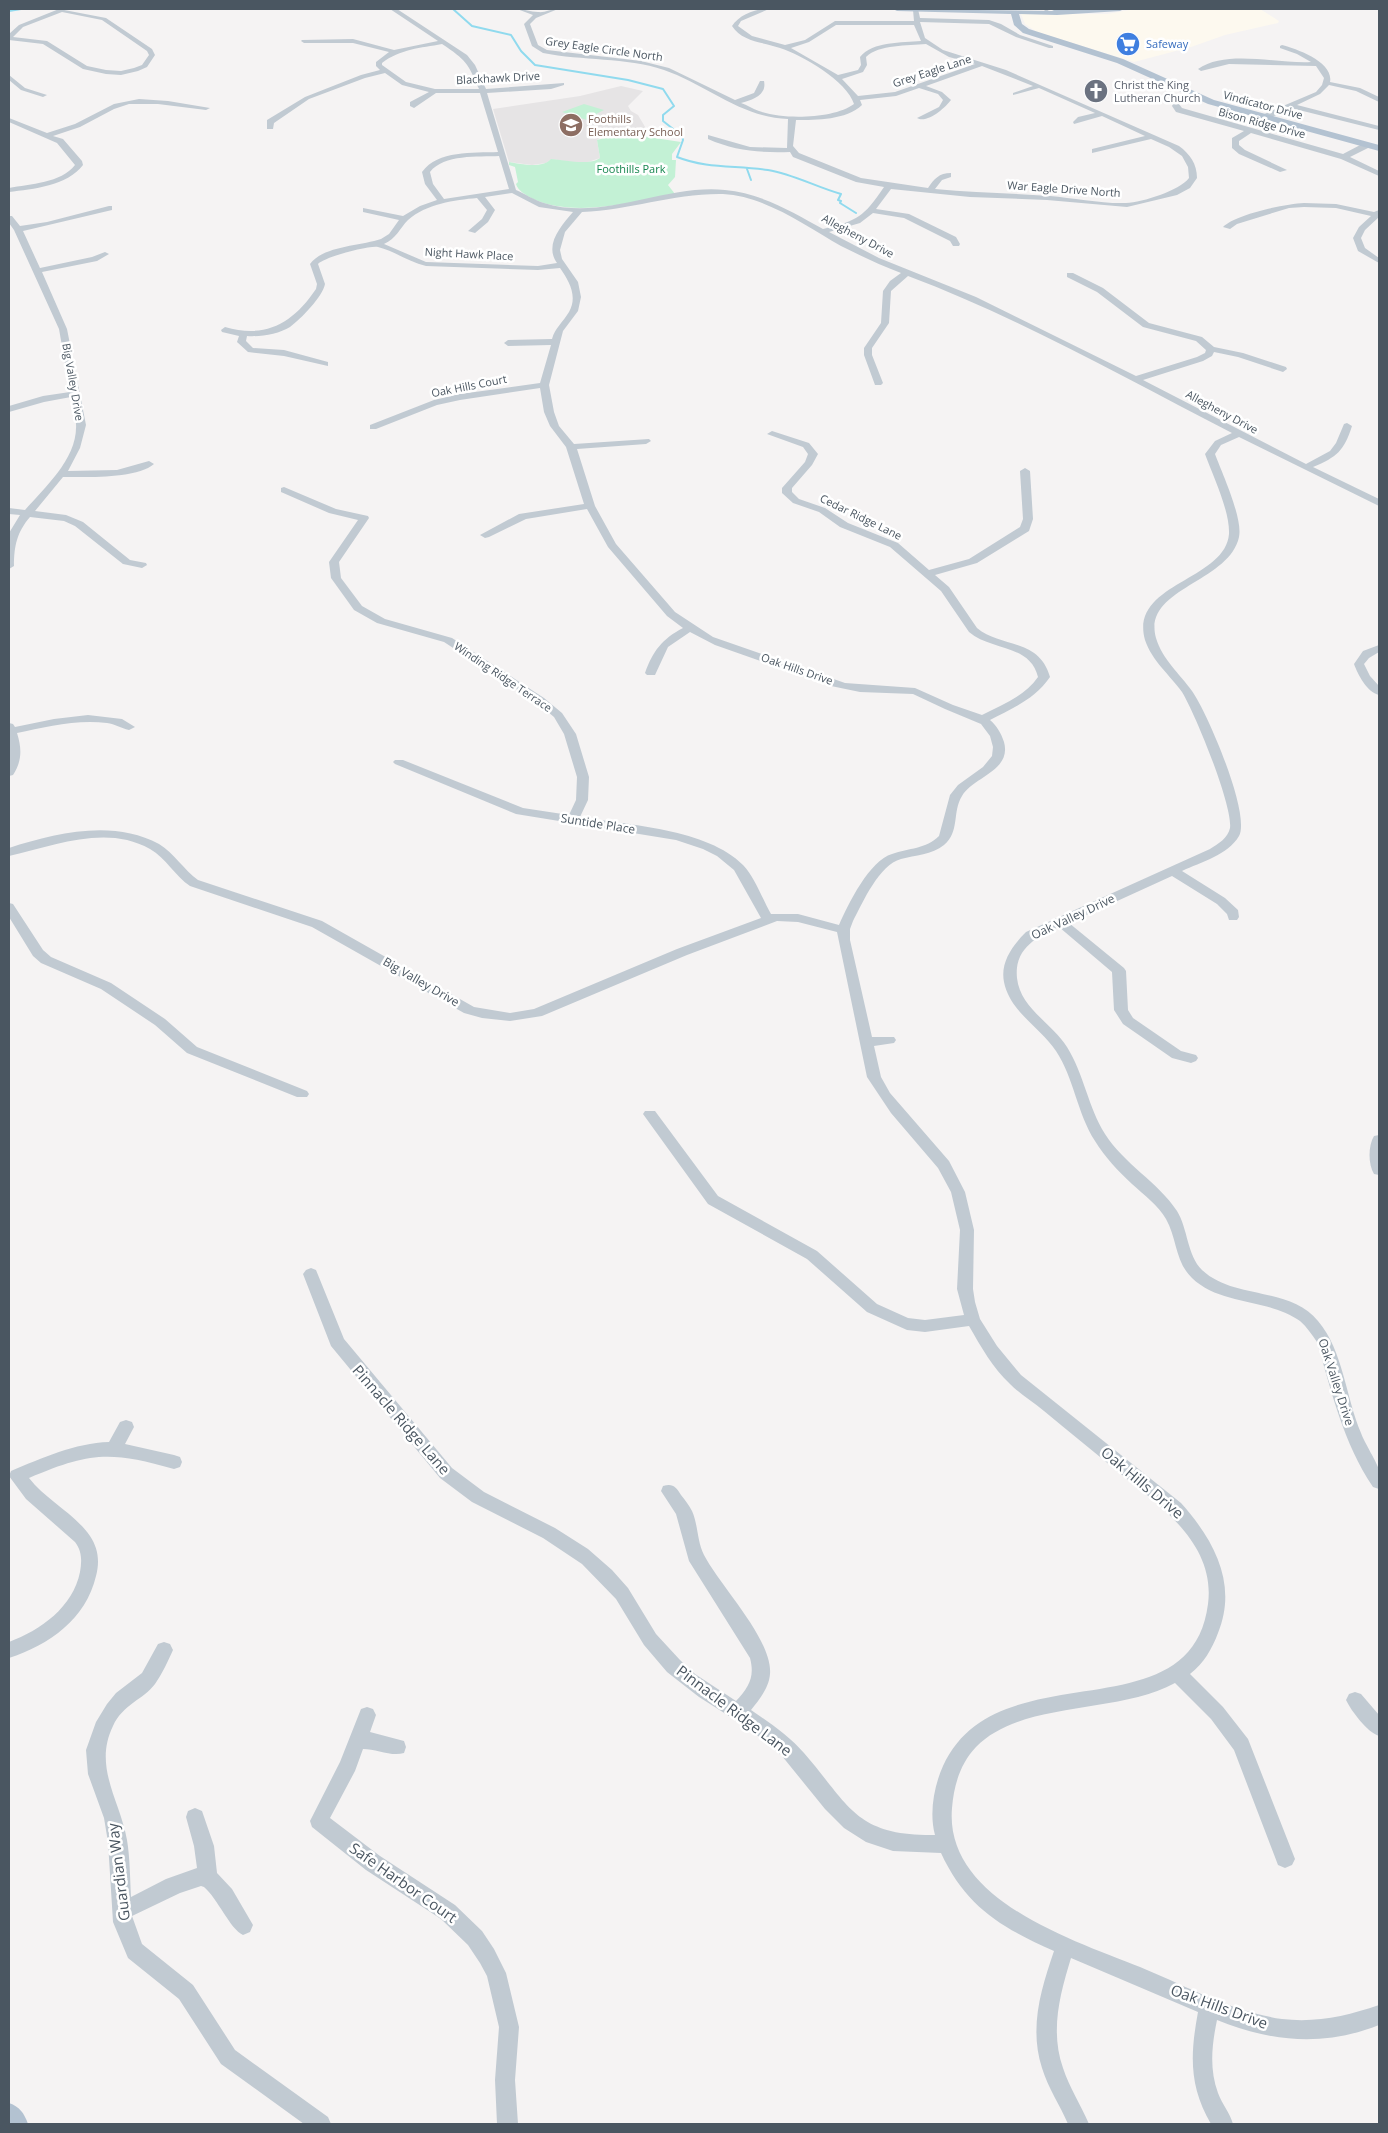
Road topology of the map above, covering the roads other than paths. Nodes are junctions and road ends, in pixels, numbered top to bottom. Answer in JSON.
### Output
{"nodes":[{"id":1,"x":63,"y":9,"type":"edge"},
{"id":2,"x":393,"y":9,"type":"edge"},
{"id":3,"x":520,"y":9,"type":"edge"},
{"id":4,"x":556,"y":9,"type":"edge"},
{"id":5,"x":766,"y":9,"type":"edge"},
{"id":6,"x":898,"y":9,"type":"edge"},
{"id":7,"x":1120,"y":9,"type":"edge"},
{"id":8,"x":916,"y":10,"type":"edge"},
{"id":9,"x":1046,"y":10,"type":"edge"},
{"id":10,"x":1014,"y":11,"type":"junction"},
{"id":11,"x":1066,"y":12,"type":"junction"},
{"id":12,"x":540,"y":15,"type":"junction"},
{"id":13,"x":917,"y":21,"type":"junction"},
{"id":14,"x":9,"y":37,"type":"edge"},
{"id":15,"x":304,"y":40,"type":"dead end"},
{"id":16,"x":444,"y":42,"type":"junction"},
{"id":17,"x":928,"y":42,"type":"junction"},
{"id":18,"x":786,"y":47,"type":"junction"},
{"id":19,"x":1282,"y":47,"type":"dead end"},
{"id":20,"x":1051,"y":48,"type":"dead end"},
{"id":21,"x":395,"y":52,"type":"junction"},
{"id":22,"x":983,"y":64,"type":"junction"},
{"id":23,"x":1318,"y":64,"type":"junction"},
{"id":24,"x":1201,"y":69,"type":"dead end"},
{"id":25,"x":386,"y":71,"type":"junction"},
{"id":26,"x":9,"y":77,"type":"edge"},
{"id":27,"x":836,"y":78,"type":"junction"},
{"id":28,"x":762,"y":82,"type":"dead end"},
{"id":29,"x":1327,"y":83,"type":"junction"},
{"id":30,"x":562,"y":84,"type":"dead end"},
{"id":31,"x":919,"y":86,"type":"junction"},
{"id":32,"x":1040,"y":86,"type":"junction"},
{"id":33,"x":435,"y":91,"type":"junction"},
{"id":34,"x":483,"y":91,"type":"junction"},
{"id":35,"x":1015,"y":94,"type":"dead end"},
{"id":36,"x":43,"y":95,"type":"dead end"},
{"id":37,"x":856,"y":98,"type":"junction"},
{"id":38,"x":1379,"y":100,"type":"edge"},
{"id":39,"x":735,"y":102,"type":"junction"},
{"id":40,"x":414,"y":106,"type":"dead end"},
{"id":41,"x":1176,"y":106,"type":"dead end"},
{"id":42,"x":1293,"y":106,"type":"junction"},
{"id":43,"x":206,"y":108,"type":"dead end"},
{"id":44,"x":1102,"y":114,"type":"junction"},
{"id":45,"x":921,"y":118,"type":"dead end"},
{"id":46,"x":792,"y":119,"type":"junction"},
{"id":47,"x":1269,"y":119,"type":"junction"},
{"id":48,"x":9,"y":120,"type":"edge"},
{"id":49,"x":1077,"y":122,"type":"dead end"},
{"id":50,"x":270,"y":127,"type":"dead end"},
{"id":51,"x":1379,"y":128,"type":"edge"},
{"id":52,"x":1249,"y":131,"type":"junction"},
{"id":53,"x":47,"y":134,"type":"junction"},
{"id":54,"x":1152,"y":136,"type":"junction"},
{"id":55,"x":711,"y":137,"type":"dead end"},
{"id":56,"x":1367,"y":145,"type":"junction"},
{"id":57,"x":1379,"y":148,"type":"edge"},
{"id":58,"x":791,"y":150,"type":"junction"},
{"id":59,"x":1095,"y":152,"type":"dead end"},
{"id":60,"x":502,"y":154,"type":"junction"},
{"id":61,"x":1344,"y":157,"type":"junction"},
{"id":62,"x":1283,"y":170,"type":"dead end"},
{"id":63,"x":1379,"y":174,"type":"edge"},
{"id":64,"x":948,"y":175,"type":"dead end"},
{"id":65,"x":889,"y":186,"type":"junction"},
{"id":66,"x":9,"y":190,"type":"edge"},
{"id":67,"x":513,"y":190,"type":"junction"},
{"id":68,"x":930,"y":190,"type":"junction"},
{"id":69,"x":480,"y":196,"type":"junction"},
{"id":70,"x":444,"y":202,"type":"junction"},
{"id":71,"x":109,"y":208,"type":"dead end"},
{"id":72,"x":366,"y":210,"type":"dead end"},
{"id":73,"x":580,"y":210,"type":"junction"},
{"id":74,"x":872,"y":211,"type":"junction"},
{"id":75,"x":1378,"y":214,"type":"edge"},
{"id":76,"x":404,"y":218,"type":"junction"},
{"id":77,"x":12,"y":224,"type":"edge"},
{"id":78,"x":1227,"y":228,"type":"dead end"},
{"id":79,"x":472,"y":231,"type":"dead end"},
{"id":80,"x":824,"y":231,"type":"junction"},
{"id":81,"x":378,"y":244,"type":"junction"},
{"id":82,"x":956,"y":244,"type":"dead end"},
{"id":83,"x":105,"y":254,"type":"dead end"},
{"id":84,"x":1379,"y":261,"type":"edge"},
{"id":85,"x":562,"y":265,"type":"junction"},
{"id":86,"x":36,"y":271,"type":"junction"},
{"id":87,"x":907,"y":272,"type":"junction"},
{"id":88,"x":1070,"y":275,"type":"dead end"},
{"id":89,"x":225,"y":330,"type":"dead end"},
{"id":90,"x":244,"y":334,"type":"junction"},
{"id":91,"x":556,"y":342,"type":"junction"},
{"id":92,"x":508,"y":343,"type":"dead end"},
{"id":93,"x":1211,"y":349,"type":"junction"},
{"id":94,"x":325,"y":364,"type":"dead end"},
{"id":95,"x":1283,"y":369,"type":"dead end"},
{"id":96,"x":1136,"y":379,"type":"junction"},
{"id":97,"x":878,"y":383,"type":"dead end"},
{"id":98,"x":544,"y":385,"type":"junction"},
{"id":99,"x":74,"y":394,"type":"junction"},
{"id":100,"x":9,"y":409,"type":"edge"},
{"id":101,"x":1347,"y":426,"type":"dead end"},
{"id":102,"x":373,"y":427,"type":"dead end"},
{"id":103,"x":772,"y":434,"type":"dead end"},
{"id":104,"x":1240,"y":434,"type":"junction"},
{"id":105,"x":646,"y":441,"type":"dead end"},
{"id":106,"x":571,"y":447,"type":"junction"},
{"id":107,"x":149,"y":464,"type":"dead end"},
{"id":108,"x":1306,"y":466,"type":"junction"},
{"id":109,"x":1025,"y":471,"type":"dead end"},
{"id":110,"x":62,"y":474,"type":"junction"},
{"id":111,"x":284,"y":490,"type":"dead end"},
{"id":112,"x":1379,"y":502,"type":"edge"},
{"id":113,"x":590,"y":506,"type":"junction"},
{"id":114,"x":9,"y":511,"type":"edge"},
{"id":115,"x":28,"y":513,"type":"junction"},
{"id":116,"x":485,"y":535,"type":"dead end"},
{"id":117,"x":142,"y":565,"type":"dead end"},
{"id":118,"x":9,"y":566,"type":"edge"},
{"id":119,"x":927,"y":574,"type":"junction"},
{"id":120,"x":690,"y":628,"type":"junction"},
{"id":121,"x":1379,"y":648,"type":"edge"},
{"id":122,"x":651,"y":673,"type":"dead end"},
{"id":123,"x":1379,"y":692,"type":"edge"},
{"id":124,"x":983,"y":719,"type":"junction"},
{"id":125,"x":129,"y":727,"type":"dead end"},
{"id":126,"x":10,"y":728,"type":"edge"},
{"id":127,"x":399,"y":762,"type":"dead end"},
{"id":128,"x":9,"y":773,"type":"edge"},
{"id":129,"x":572,"y":820,"type":"junction"},
{"id":130,"x":9,"y":852,"type":"edge"},
{"id":131,"x":1173,"y":871,"type":"junction"},
{"id":132,"x":9,"y":907,"type":"edge"},
{"id":133,"x":1233,"y":917,"type":"dead end"},
{"id":134,"x":768,"y":920,"type":"junction"},
{"id":135,"x":1059,"y":921,"type":"junction"},
{"id":136,"x":844,"y":930,"type":"junction"},
{"id":137,"x":889,"y":1040,"type":"dead end"},
{"id":138,"x":866,"y":1042,"type":"junction"},
{"id":139,"x":1191,"y":1058,"type":"dead end"},
{"id":140,"x":302,"y":1094,"type":"dead end"},
{"id":141,"x":650,"y":1114,"type":"dead end"},
{"id":142,"x":1379,"y":1140,"type":"edge"},
{"id":143,"x":1379,"y":1170,"type":"edge"},
{"id":144,"x":311,"y":1274,"type":"dead end"},
{"id":145,"x":973,"y":1320,"type":"junction"},
{"id":146,"x":126,"y":1427,"type":"dead end"},
{"id":147,"x":114,"y":1449,"type":"junction"},
{"id":148,"x":174,"y":1462,"type":"dead end"},
{"id":149,"x":1379,"y":1482,"type":"edge"},
{"id":150,"x":670,"y":1491,"type":"dead end"},
{"id":151,"x":9,"y":1650,"type":"edge"},
{"id":152,"x":164,"y":1650,"type":"dead end"},
{"id":153,"x":1177,"y":1673,"type":"junction"},
{"id":154,"x":1355,"y":1700,"type":"dead end"},
{"id":155,"x":737,"y":1712,"type":"junction"},
{"id":156,"x":367,"y":1715,"type":"dead end"},
{"id":157,"x":1379,"y":1728,"type":"edge"},
{"id":158,"x":358,"y":1740,"type":"junction"},
{"id":159,"x":397,"y":1747,"type":"dead end"},
{"id":160,"x":195,"y":1816,"type":"dead end"},
{"id":161,"x":947,"y":1844,"type":"junction"},
{"id":162,"x":1285,"y":1859,"type":"dead end"},
{"id":163,"x":208,"y":1878,"type":"junction"},
{"id":164,"x":123,"y":1911,"type":"junction"},
{"id":165,"x":243,"y":1925,"type":"dead end"},
{"id":166,"x":1065,"y":1946,"type":"junction"},
{"id":167,"x":1209,"y":2007,"type":"junction"},
{"id":168,"x":1379,"y":2015,"type":"edge"},
{"id":169,"x":9,"y":2115,"type":"edge"},
{"id":170,"x":16,"y":2124,"type":"edge"},
{"id":171,"x":321,"y":2124,"type":"edge"},
{"id":172,"x":508,"y":2124,"type":"edge"},
{"id":173,"x":1078,"y":2124,"type":"edge"},
{"id":174,"x":1224,"y":2124,"type":"edge"}],
"edges":[{"from":1,"to":14,"type":"street"},
{"from":1,"to":14,"type":"street"},
{"from":2,"to":16,"type":"street"},
{"from":3,"to":12,"type":"street"},
{"from":4,"to":12,"type":"street"},
{"from":5,"to":18,"type":"street"},
{"from":6,"to":8,"type":"main road"},
{"from":7,"to":11,"type":"main road"},
{"from":8,"to":10,"type":"main road"},
{"from":8,"to":13,"type":"street"},
{"from":9,"to":10,"type":"main road"},
{"from":9,"to":11,"type":"main road"},
{"from":10,"to":11,"type":"main road"},
{"from":10,"to":47,"type":"main road","name":"Vindicator Drive"},
{"from":12,"to":39,"type":"street","name":"Grey Eagle Circle North"},
{"from":13,"to":17,"type":"street"},
{"from":13,"to":18,"type":"street"},
{"from":13,"to":20,"type":"street"},
{"from":15,"to":21,"type":"street"},
{"from":16,"to":21,"type":"street"},
{"from":16,"to":34,"type":"street"},
{"from":17,"to":22,"type":"street"},
{"from":17,"to":27,"type":"street"},
{"from":18,"to":27,"type":"street"},
{"from":19,"to":23,"type":"street"},
{"from":21,"to":25,"type":"street"},
{"from":22,"to":31,"type":"street","name":"Grey Eagle Lane"},
{"from":22,"to":32,"type":"street"},
{"from":23,"to":24,"type":"street"},
{"from":23,"to":29,"type":"street"},
{"from":25,"to":33,"type":"street","name":"Blackhawk Drive"},
{"from":25,"to":50,"type":"street"},
{"from":26,"to":36,"type":"street"},
{"from":27,"to":37,"type":"street"},
{"from":28,"to":39,"type":"street"},
{"from":29,"to":38,"type":"street"},
{"from":29,"to":42,"type":"street"},
{"from":30,"to":34,"type":"street","name":"Blackhawk Drive"},
{"from":31,"to":37,"type":"street","name":"Grey Eagle Lane"},
{"from":31,"to":45,"type":"street"},
{"from":32,"to":35,"type":"street"},
{"from":32,"to":44,"type":"street"},
{"from":33,"to":34,"type":"street","name":"Blackhawk Drive"},
{"from":33,"to":40,"type":"street"},
{"from":34,"to":60,"type":"street"},
{"from":37,"to":46,"type":"street","name":"Grey Eagle Circle North"},
{"from":39,"to":46,"type":"street","name":"Grey Eagle Circle North"},
{"from":41,"to":52,"type":"street","name":"Bison Ridge Drive"},
{"from":42,"to":47,"type":"street"},
{"from":42,"to":51,"type":"street"},
{"from":43,"to":53,"type":"street"},
{"from":44,"to":49,"type":"street"},
{"from":44,"to":54,"type":"street"},
{"from":46,"to":58,"type":"street"},
{"from":47,"to":56,"type":"main road","name":"Vindicator Drive"},
{"from":48,"to":53,"type":"street"},
{"from":52,"to":61,"type":"street","name":"Bison Ridge Drive"},
{"from":52,"to":62,"type":"street"},
{"from":53,"to":66,"type":"street"},
{"from":54,"to":59,"type":"street"},
{"from":54,"to":68,"type":"street","name":"War Eagle Drive North"},
{"from":55,"to":58,"type":"street"},
{"from":56,"to":57,"type":"main road","name":"Vindicator Drive"},
{"from":56,"to":61,"type":"street"},
{"from":58,"to":65,"type":"street","name":"War Eagle Drive North"},
{"from":60,"to":67,"type":"street"},
{"from":60,"to":70,"type":"street"},
{"from":61,"to":63,"type":"street","name":"Bison Ridge Drive"},
{"from":64,"to":68,"type":"street"},
{"from":65,"to":68,"type":"street","name":"War Eagle Drive North"},
{"from":65,"to":74,"type":"street"},
{"from":67,"to":69,"type":"street"},
{"from":67,"to":73,"type":"street","name":"Allegheny Drive"},
{"from":69,"to":70,"type":"street"},
{"from":69,"to":79,"type":"street"},
{"from":70,"to":76,"type":"street"},
{"from":71,"to":77,"type":"street"},
{"from":72,"to":76,"type":"street"},
{"from":73,"to":80,"type":"street","name":"Allegheny Drive"},
{"from":73,"to":85,"type":"street","name":"Oak Hills Drive"},
{"from":74,"to":80,"type":"street"},
{"from":74,"to":82,"type":"street"},
{"from":75,"to":78,"type":"street"},
{"from":75,"to":84,"type":"street"},
{"from":76,"to":81,"type":"street"},
{"from":77,"to":86,"type":"street","name":"Big Valley Drive"},
{"from":80,"to":87,"type":"street","name":"Allegheny Drive"},
{"from":81,"to":85,"type":"street","name":"Night Hawk Place"},
{"from":81,"to":90,"type":"street"},
{"from":83,"to":86,"type":"street"},
{"from":85,"to":91,"type":"street","name":"Oak Hills Drive"},
{"from":86,"to":99,"type":"street","name":"Big Valley Drive"},
{"from":87,"to":96,"type":"street","name":"Allegheny Drive"},
{"from":87,"to":97,"type":"street"},
{"from":88,"to":93,"type":"street"},
{"from":89,"to":90,"type":"street"},
{"from":90,"to":94,"type":"street"},
{"from":91,"to":92,"type":"street"},
{"from":91,"to":98,"type":"street","name":"Oak Hills Drive"},
{"from":93,"to":95,"type":"street"},
{"from":93,"to":96,"type":"street"},
{"from":96,"to":104,"type":"street","name":"Allegheny Drive"},
{"from":98,"to":102,"type":"street","name":"Oak Hills Court"},
{"from":98,"to":106,"type":"street","name":"Oak Hills Drive"},
{"from":99,"to":100,"type":"street"},
{"from":99,"to":110,"type":"street","name":"Big Valley Drive"},
{"from":101,"to":108,"type":"street"},
{"from":103,"to":119,"type":"street","name":"Cedar Ridge Lane"},
{"from":104,"to":108,"type":"street","name":"Allegheny Drive"},
{"from":104,"to":131,"type":"street","name":"Oak Valley Drive"},
{"from":105,"to":106,"type":"street"},
{"from":106,"to":113,"type":"street","name":"Oak Hills Drive"},
{"from":107,"to":110,"type":"street"},
{"from":108,"to":112,"type":"street","name":"Allegheny Drive"},
{"from":109,"to":119,"type":"street"},
{"from":110,"to":115,"type":"street","name":"Big Valley Drive"},
{"from":111,"to":129,"type":"street","name":"Winding Ridge Terrace"},
{"from":113,"to":116,"type":"street"},
{"from":113,"to":120,"type":"street","name":"Oak Hills Drive"},
{"from":114,"to":115,"type":"street"},
{"from":115,"to":117,"type":"street"},
{"from":115,"to":118,"type":"street","name":"Big Valley Drive"},
{"from":119,"to":124,"type":"street","name":"Cedar Ridge Lane"},
{"from":120,"to":122,"type":"street"},
{"from":120,"to":124,"type":"street","name":"Oak Hills Drive"},
{"from":121,"to":123,"type":"street"},
{"from":124,"to":136,"type":"street"},
{"from":125,"to":126,"type":"street"},
{"from":126,"to":128,"type":"street"},
{"from":127,"to":129,"type":"street","name":"Suntide Place"},
{"from":129,"to":134,"type":"street","name":"Suntide Place"},
{"from":130,"to":134,"type":"street","name":"Big Valley Drive"},
{"from":131,"to":133,"type":"street"},
{"from":131,"to":135,"type":"street","name":"Oak Valley Drive"},
{"from":132,"to":140,"type":"street"},
{"from":134,"to":136,"type":"street","name":"Big Valley Drive"},
{"from":135,"to":139,"type":"street"},
{"from":135,"to":149,"type":"street","name":"Oak Valley Drive"},
{"from":136,"to":138,"type":"street","name":"Oak Hills Drive"},
{"from":137,"to":138,"type":"street"},
{"from":138,"to":145,"type":"street","name":"Oak Hills Drive"},
{"from":141,"to":145,"type":"street"},
{"from":142,"to":143,"type":"street"},
{"from":144,"to":155,"type":"street","name":"Pinnacle Ridge Lane"},
{"from":145,"to":153,"type":"street","name":"Oak Hills Drive"},
{"from":146,"to":147,"type":"street"},
{"from":147,"to":148,"type":"street"},
{"from":147,"to":151,"type":"street"},
{"from":150,"to":155,"type":"street"},
{"from":152,"to":164,"type":"street","name":"Guardian Way"},
{"from":153,"to":161,"type":"street","name":"Oak Hills Drive"},
{"from":153,"to":162,"type":"street"},
{"from":154,"to":157,"type":"street"},
{"from":155,"to":161,"type":"street","name":"Pinnacle Ridge Lane"},
{"from":156,"to":158,"type":"street","name":"Safe Harbor Court"},
{"from":158,"to":159,"type":"street"},
{"from":158,"to":172,"type":"street","name":"Safe Harbor Court"},
{"from":160,"to":163,"type":"street"},
{"from":161,"to":166,"type":"street","name":"Oak Hills Drive"},
{"from":163,"to":164,"type":"street"},
{"from":163,"to":165,"type":"street"},
{"from":164,"to":171,"type":"street","name":"Guardian Way"},
{"from":166,"to":167,"type":"street","name":"Oak Hills Drive"},
{"from":166,"to":173,"type":"street"},
{"from":167,"to":168,"type":"street","name":"Oak Hills Drive"},
{"from":167,"to":174,"type":"street"},
{"from":169,"to":170,"type":"main road"}]}
